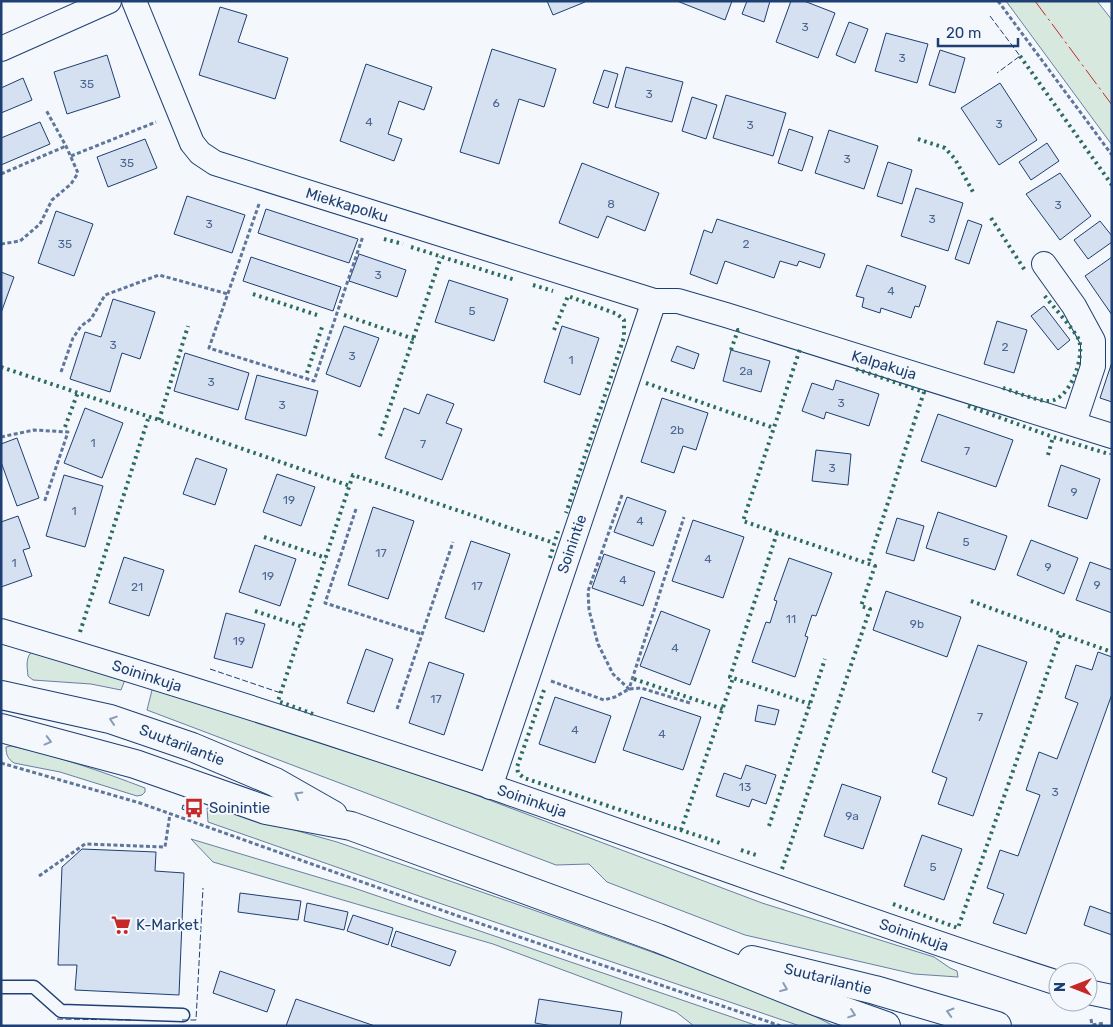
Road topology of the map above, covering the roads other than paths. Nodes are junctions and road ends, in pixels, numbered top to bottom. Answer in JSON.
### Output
{"nodes":[{"id":1,"x":109,"y":1,"type":"edge"},
{"id":2,"x":134,"y":1,"type":"edge"},
{"id":3,"x":1,"y":49,"type":"edge"},
{"id":4,"x":1044,"y":264,"type":"dead end"},
{"id":5,"x":654,"y":301,"type":"junction"},
{"id":6,"x":1074,"y":423,"type":"junction"},
{"id":7,"x":1112,"y":436,"type":"edge"},
{"id":8,"x":1,"y":631,"type":"edge"},
{"id":9,"x":1,"y":695,"type":"edge"},
{"id":10,"x":1,"y":728,"type":"edge"},
{"id":11,"x":490,"y":787,"type":"junction"},
{"id":12,"x":351,"y":826,"type":"junction"},
{"id":13,"x":658,"y":938,"type":"junction"},
{"id":14,"x":1048,"y":980,"type":"edge"},
{"id":15,"x":1,"y":987,"type":"edge"},
{"id":16,"x":1098,"y":994,"type":"edge"},
{"id":17,"x":1112,"y":997,"type":"edge"},
{"id":18,"x":183,"y":1015,"type":"dead end"},
{"id":19,"x":886,"y":1026,"type":"edge"},
{"id":20,"x":997,"y":1026,"type":"edge"}],
"edges":[{"from":1,"to":3,"type":"street"},
{"from":2,"to":5,"type":"street","name":"Miekkapolku"},
{"from":4,"to":6,"type":"street"},
{"from":5,"to":6,"type":"street","name":"Kalpakuja"},
{"from":5,"to":11,"type":"street","name":"Soinintie"},
{"from":6,"to":7,"type":"street","name":"Kalpakuja"},
{"from":8,"to":11,"type":"street","name":"Soininkuja"},
{"from":12,"to":9,"type":"main road","name":"Suutarilantie","one_way":true},
{"from":10,"to":12,"type":"main road","name":"Suutarilantie","one_way":true},
{"from":11,"to":14,"type":"street","name":"Soininkuja"},
{"from":12,"to":13,"type":"main road","name":"Suutarilantie"},
{"from":13,"to":19,"type":"main road","name":"Suutarilantie","one_way":true},
{"from":20,"to":13,"type":"main road","name":"Suutarilantie","one_way":true},
{"from":15,"to":18,"type":"lane"},
{"from":16,"to":17,"type":"street"}]}
